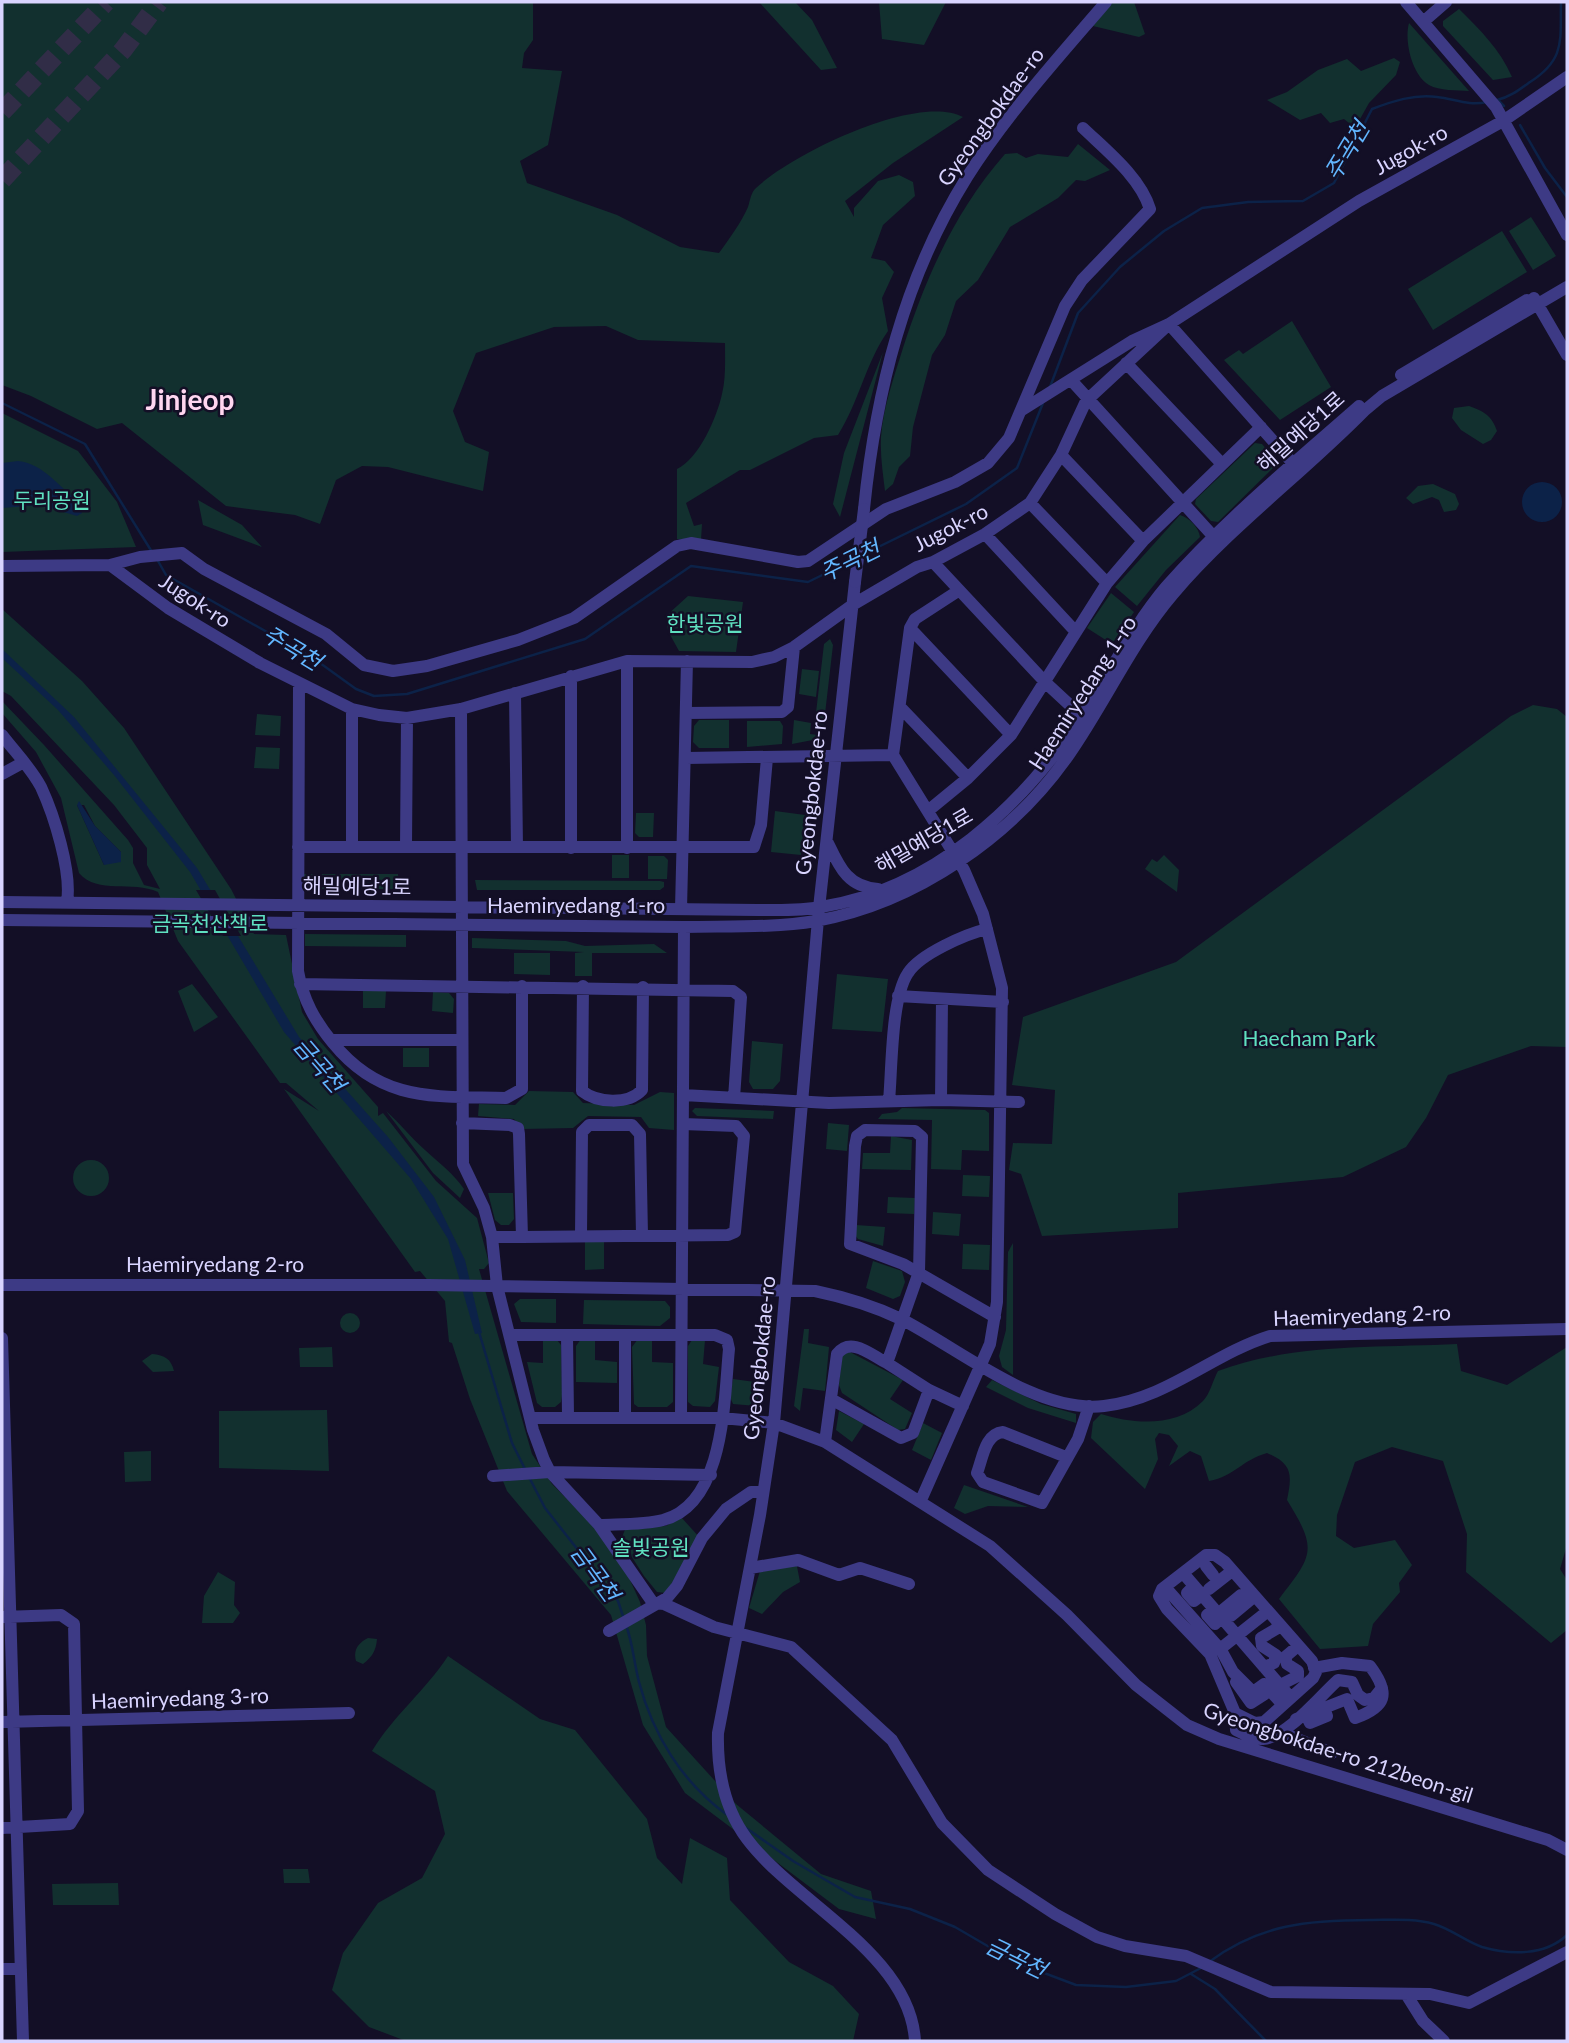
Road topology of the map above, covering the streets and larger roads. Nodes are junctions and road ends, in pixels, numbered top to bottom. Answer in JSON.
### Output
{"nodes":[{"id":1,"x":1106,"y":2,"type":"edge"},
{"id":2,"x":1406,"y":2,"type":"edge"},
{"id":3,"x":1446,"y":2,"type":"edge"},
{"id":4,"x":1423,"y":22,"type":"junction"},
{"id":5,"x":1567,"y":77,"type":"edge"},
{"id":6,"x":1503,"y":121,"type":"junction"},
{"id":7,"x":1083,"y":128,"type":"dead end"},
{"id":8,"x":1567,"y":235,"type":"edge"},
{"id":9,"x":1567,"y":278,"type":"edge"},
{"id":10,"x":1567,"y":287,"type":"edge"},
{"id":11,"x":1536,"y":300,"type":"junction"},
{"id":12,"x":1169,"y":324,"type":"junction"},
{"id":13,"x":1567,"y":355,"type":"edge"},
{"id":14,"x":1126,"y":363,"type":"junction"},
{"id":15,"x":1068,"y":382,"type":"junction"},
{"id":16,"x":1086,"y":401,"type":"junction"},
{"id":17,"x":1026,"y":408,"type":"junction"},
{"id":18,"x":1261,"y":427,"type":"junction"},
{"id":19,"x":1061,"y":455,"type":"junction"},
{"id":20,"x":1222,"y":464,"type":"junction"},
{"id":21,"x":1297,"y":468,"type":"junction"},
{"id":22,"x":1181,"y":501,"type":"junction"},
{"id":23,"x":1030,"y":503,"type":"junction"},
{"id":24,"x":985,"y":534,"type":"junction"},
{"id":25,"x":1214,"y":537,"type":"junction"},
{"id":26,"x":1143,"y":541,"type":"junction"},
{"id":27,"x":933,"y":562,"type":"junction"},
{"id":28,"x":110,"y":565,"type":"junction"},
{"id":29,"x":2,"y":566,"type":"edge"},
{"id":30,"x":1107,"y":583,"type":"junction"},
{"id":31,"x":958,"y":591,"type":"junction"},
{"id":32,"x":854,"y":604,"type":"junction"},
{"id":33,"x":910,"y":628,"type":"junction"},
{"id":34,"x":1076,"y":632,"type":"junction"},
{"id":35,"x":794,"y":647,"type":"junction"},
{"id":36,"x":627,"y":661,"type":"junction"},
{"id":37,"x":687,"y":661,"type":"junction"},
{"id":38,"x":571,"y":676,"type":"junction"},
{"id":39,"x":299,"y":683,"type":"junction"},
{"id":40,"x":1046,"y":683,"type":"junction"},
{"id":41,"x":515,"y":693,"type":"junction"},
{"id":42,"x":900,"y":707,"type":"junction"},
{"id":43,"x":352,"y":709,"type":"junction"},
{"id":44,"x":461,"y":709,"type":"junction"},
{"id":45,"x":686,"y":713,"type":"junction"},
{"id":46,"x":407,"y":718,"type":"junction"},
{"id":47,"x":1086,"y":720,"type":"junction"},
{"id":48,"x":1011,"y":734,"type":"junction"},
{"id":49,"x":2,"y":735,"type":"edge"},
{"id":50,"x":836,"y":754,"type":"junction"},
{"id":51,"x":892,"y":755,"type":"junction"},
{"id":52,"x":686,"y":758,"type":"junction"},
{"id":53,"x":767,"y":758,"type":"junction"},
{"id":54,"x":24,"y":762,"type":"junction"},
{"id":55,"x":2,"y":774,"type":"edge"},
{"id":56,"x":968,"y":778,"type":"junction"},
{"id":57,"x":929,"y":810,"type":"junction"},
{"id":58,"x":827,"y":841,"type":"junction"},
{"id":59,"x":298,"y":846,"type":"junction"},
{"id":60,"x":462,"y":846,"type":"junction"},
{"id":61,"x":352,"y":847,"type":"junction"},
{"id":62,"x":406,"y":847,"type":"junction"},
{"id":63,"x":517,"y":847,"type":"junction"},
{"id":64,"x":572,"y":848,"type":"junction"},
{"id":65,"x":626,"y":848,"type":"junction"},
{"id":66,"x":682,"y":849,"type":"junction"},
{"id":67,"x":956,"y":857,"type":"junction"},
{"id":68,"x":881,"y":890,"type":"junction"},
{"id":69,"x":2,"y":902,"type":"edge"},
{"id":70,"x":67,"y":902,"type":"junction"},
{"id":71,"x":298,"y":906,"type":"junction"},
{"id":72,"x":463,"y":907,"type":"junction"},
{"id":73,"x":681,"y":909,"type":"junction"},
{"id":74,"x":819,"y":914,"type":"junction"},
{"id":75,"x":2,"y":920,"type":"edge"},
{"id":76,"x":298,"y":923,"type":"junction"},
{"id":77,"x":463,"y":924,"type":"junction"},
{"id":78,"x":684,"y":927,"type":"junction"},
{"id":79,"x":987,"y":929,"type":"junction"},
{"id":80,"x":300,"y":984,"type":"junction"},
{"id":81,"x":463,"y":984,"type":"junction"},
{"id":82,"x":522,"y":986,"type":"junction"},
{"id":83,"x":583,"y":986,"type":"junction"},
{"id":84,"x":643,"y":987,"type":"junction"},
{"id":85,"x":683,"y":988,"type":"junction"},
{"id":86,"x":898,"y":996,"type":"junction"},
{"id":87,"x":942,"y":999,"type":"junction"},
{"id":88,"x":1003,"y":1002,"type":"junction"},
{"id":89,"x":331,"y":1040,"type":"junction"},
{"id":90,"x":461,"y":1040,"type":"junction"},
{"id":91,"x":683,"y":1095,"type":"junction"},
{"id":92,"x":462,"y":1097,"type":"junction"},
{"id":93,"x":734,"y":1098,"type":"junction"},
{"id":94,"x":941,"y":1100,"type":"junction"},
{"id":95,"x":889,"y":1101,"type":"junction"},
{"id":96,"x":1000,"y":1101,"type":"junction"},
{"id":97,"x":803,"y":1102,"type":"junction"},
{"id":98,"x":1018,"y":1102,"type":"dead end"},
{"id":99,"x":463,"y":1123,"type":"junction"},
{"id":100,"x":683,"y":1124,"type":"junction"},
{"id":101,"x":581,"y":1234,"type":"junction"},
{"id":102,"x":642,"y":1235,"type":"junction"},
{"id":103,"x":682,"y":1236,"type":"junction"},
{"id":104,"x":492,"y":1237,"type":"junction"},
{"id":105,"x":522,"y":1237,"type":"junction"},
{"id":106,"x":919,"y":1272,"type":"junction"},
{"id":107,"x":2,"y":1285,"type":"edge"},
{"id":108,"x":497,"y":1286,"type":"junction"},
{"id":109,"x":681,"y":1287,"type":"junction"},
{"id":110,"x":787,"y":1290,"type":"junction"},
{"id":111,"x":995,"y":1317,"type":"junction"},
{"id":112,"x":902,"y":1320,"type":"junction"},
{"id":113,"x":1567,"y":1329,"type":"edge"},
{"id":114,"x":511,"y":1335,"type":"junction"},
{"id":115,"x":567,"y":1335,"type":"junction"},
{"id":116,"x":625,"y":1336,"type":"junction"},
{"id":117,"x":681,"y":1336,"type":"junction"},
{"id":118,"x":2,"y":1338,"type":"edge"},
{"id":119,"x":887,"y":1363,"type":"junction"},
{"id":120,"x":981,"y":1365,"type":"junction"},
{"id":121,"x":929,"y":1390,"type":"junction"},
{"id":122,"x":831,"y":1399,"type":"junction"},
{"id":123,"x":962,"y":1406,"type":"junction"},
{"id":124,"x":1088,"y":1406,"type":"junction"},
{"id":125,"x":568,"y":1416,"type":"junction"},
{"id":126,"x":681,"y":1416,"type":"junction"},
{"id":127,"x":532,"y":1418,"type":"junction"},
{"id":128,"x":625,"y":1418,"type":"junction"},
{"id":129,"x":722,"y":1418,"type":"junction"},
{"id":130,"x":774,"y":1423,"type":"junction"},
{"id":131,"x":825,"y":1442,"type":"junction"},
{"id":132,"x":1066,"y":1457,"type":"junction"},
{"id":133,"x":550,"y":1472,"type":"junction"},
{"id":134,"x":711,"y":1475,"type":"junction"},
{"id":135,"x":493,"y":1476,"type":"dead end"},
{"id":136,"x":763,"y":1492,"type":"junction"},
{"id":137,"x":921,"y":1500,"type":"junction"},
{"id":138,"x":599,"y":1525,"type":"junction"},
{"id":139,"x":750,"y":1568,"type":"junction"},
{"id":140,"x":1233,"y":1571,"type":"junction"},
{"id":141,"x":1183,"y":1573,"type":"junction"},
{"id":142,"x":909,"y":1584,"type":"dead end"},
{"id":143,"x":1165,"y":1587,"type":"junction"},
{"id":144,"x":1221,"y":1595,"type":"junction"},
{"id":145,"x":651,"y":1607,"type":"junction"},
{"id":146,"x":1268,"y":1611,"type":"junction"},
{"id":147,"x":6,"y":1616,"type":"edge"},
{"id":148,"x":1281,"y":1626,"type":"junction"},
{"id":149,"x":609,"y":1631,"type":"dead end"},
{"id":150,"x":737,"y":1634,"type":"junction"},
{"id":151,"x":1237,"y":1636,"type":"junction"},
{"id":152,"x":1298,"y":1646,"type":"junction"},
{"id":153,"x":1220,"y":1649,"type":"junction"},
{"id":154,"x":1264,"y":1667,"type":"junction"},
{"id":155,"x":1314,"y":1668,"type":"junction"},
{"id":156,"x":1280,"y":1685,"type":"junction"},
{"id":157,"x":1382,"y":1688,"type":"junction"},
{"id":158,"x":1284,"y":1705,"type":"junction"},
{"id":159,"x":349,"y":1713,"type":"dead end"},
{"id":160,"x":1235,"y":1713,"type":"junction"},
{"id":161,"x":1301,"y":1717,"type":"junction"},
{"id":162,"x":77,"y":1721,"type":"junction"},
{"id":163,"x":7,"y":1722,"type":"edge"},
{"id":164,"x":1283,"y":1733,"type":"junction"},
{"id":165,"x":1325,"y":1734,"type":"dead end"},
{"id":166,"x":1238,"y":1738,"type":"junction"},
{"id":167,"x":1320,"y":1748,"type":"junction"},
{"id":168,"x":1332,"y":1753,"type":"dead end"},
{"id":169,"x":2,"y":1828,"type":"edge"},
{"id":170,"x":16,"y":1829,"type":"junction"},
{"id":171,"x":1567,"y":1850,"type":"edge"},
{"id":172,"x":1567,"y":1952,"type":"edge"},
{"id":173,"x":3,"y":1969,"type":"edge"},
{"id":174,"x":21,"y":1969,"type":"junction"},
{"id":175,"x":1406,"y":1994,"type":"junction"},
{"id":176,"x":23,"y":2041,"type":"edge"},
{"id":177,"x":915,"y":2041,"type":"edge"},
{"id":178,"x":1444,"y":2041,"type":"edge"}],
"edges":[{"from":1,"to":32,"type":"street","name":"Gyeongbokdae-ro","bridge":true},
{"from":2,"to":4,"type":"street"},
{"from":3,"to":4,"type":"street"},
{"from":4,"to":6,"type":"street"},
{"from":5,"to":6,"type":"street","name":"Jugok-ro"},
{"from":6,"to":8,"type":"street"},
{"from":6,"to":12,"type":"street","name":"Jugok-ro"},
{"from":7,"to":17,"type":"street"},
{"from":9,"to":11,"type":"street","name":"해밀예당1로"},
{"from":10,"to":11,"type":"street"},
{"from":11,"to":13,"type":"street"},
{"from":11,"to":21,"type":"street","name":"해밀예당1로"},
{"from":12,"to":14,"type":"street","name":"Jugok-ro"},
{"from":12,"to":15,"type":"street"},
{"from":12,"to":18,"type":"street"},
{"from":14,"to":16,"type":"street","name":"Jugok-ro"},
{"from":14,"to":20,"type":"street"},
{"from":15,"to":16,"type":"street"},
{"from":15,"to":17,"type":"street"},
{"from":16,"to":19,"type":"street","name":"Jugok-ro"},
{"from":16,"to":22,"type":"street"},
{"from":17,"to":28,"type":"street"},
{"from":18,"to":20,"type":"street"},
{"from":18,"to":21,"type":"street"},
{"from":19,"to":23,"type":"street","name":"Jugok-ro"},
{"from":19,"to":26,"type":"street"},
{"from":20,"to":22,"type":"street"},
{"from":21,"to":25,"type":"street","name":"해밀예당1로"},
{"from":21,"to":47,"type":"street","name":"Haemiryedang 1-ro"},
{"from":22,"to":25,"type":"street"},
{"from":22,"to":26,"type":"street"},
{"from":23,"to":24,"type":"street","name":"Jugok-ro"},
{"from":23,"to":30,"type":"street"},
{"from":24,"to":27,"type":"street","name":"Jugok-ro"},
{"from":24,"to":34,"type":"street"},
{"from":25,"to":47,"type":"street","name":"해밀예당1로"},
{"from":26,"to":30,"type":"street"},
{"from":27,"to":31,"type":"street"},
{"from":27,"to":32,"type":"street","name":"Jugok-ro"},
{"from":28,"to":29,"type":"street"},
{"from":28,"to":39,"type":"street","name":"Jugok-ro"},
{"from":30,"to":34,"type":"street"},
{"from":31,"to":33,"type":"street"},
{"from":31,"to":40,"type":"street"},
{"from":32,"to":35,"type":"street","name":"Jugok-ro"},
{"from":32,"to":50,"type":"street","name":"Gyeongbokdae-ro"},
{"from":33,"to":42,"type":"street"},
{"from":33,"to":48,"type":"street"},
{"from":34,"to":40,"type":"street"},
{"from":35,"to":37,"type":"street","name":"Jugok-ro"},
{"from":35,"to":45,"type":"street"},
{"from":36,"to":37,"type":"street","name":"Jugok-ro"},
{"from":36,"to":38,"type":"street","name":"Jugok-ro"},
{"from":36,"to":65,"type":"street"},
{"from":37,"to":45,"type":"street"},
{"from":38,"to":41,"type":"street","name":"Jugok-ro"},
{"from":38,"to":64,"type":"street"},
{"from":39,"to":43,"type":"street","name":"Jugok-ro"},
{"from":39,"to":59,"type":"street"},
{"from":40,"to":47,"type":"street"},
{"from":40,"to":48,"type":"street"},
{"from":41,"to":44,"type":"street","name":"Jugok-ro"},
{"from":41,"to":63,"type":"street"},
{"from":42,"to":51,"type":"street"},
{"from":42,"to":56,"type":"street"},
{"from":43,"to":46,"type":"street","name":"Jugok-ro"},
{"from":43,"to":61,"type":"street"},
{"from":44,"to":46,"type":"street","name":"Jugok-ro"},
{"from":44,"to":60,"type":"street"},
{"from":45,"to":52,"type":"street"},
{"from":46,"to":62,"type":"street"},
{"from":47,"to":67,"type":"street","name":"Haemiryedang 1-ro"},
{"from":48,"to":56,"type":"street"},
{"from":49,"to":54,"type":"street"},
{"from":50,"to":51,"type":"street"},
{"from":50,"to":53,"type":"street"},
{"from":50,"to":58,"type":"street","name":"Gyeongbokdae-ro"},
{"from":51,"to":57,"type":"street"},
{"from":52,"to":53,"type":"street"},
{"from":52,"to":66,"type":"street"},
{"from":53,"to":66,"type":"street"},
{"from":54,"to":55,"type":"street"},
{"from":54,"to":70,"type":"street"},
{"from":56,"to":57,"type":"street"},
{"from":57,"to":67,"type":"street"},
{"from":58,"to":68,"type":"street"},
{"from":58,"to":74,"type":"street","name":"Gyeongbokdae-ro"},
{"from":59,"to":61,"type":"street"},
{"from":59,"to":71,"type":"street"},
{"from":60,"to":62,"type":"street"},
{"from":60,"to":63,"type":"street"},
{"from":60,"to":72,"type":"street"},
{"from":61,"to":62,"type":"street"},
{"from":63,"to":64,"type":"street"},
{"from":64,"to":65,"type":"street"},
{"from":65,"to":66,"type":"street"},
{"from":66,"to":73,"type":"street"},
{"from":67,"to":68,"type":"street","name":"해밀예당1로"},
{"from":67,"to":74,"type":"street","name":"Haemiryedang 1-ro"},
{"from":67,"to":79,"type":"street"},
{"from":68,"to":74,"type":"street","name":"해밀예당1로"},
{"from":69,"to":70,"type":"street"},
{"from":70,"to":71,"type":"street","name":"해밀예당1로"},
{"from":71,"to":72,"type":"street","name":"해밀예당1로"},
{"from":71,"to":76,"type":"street"},
{"from":72,"to":73,"type":"street","name":"해밀예당1로"},
{"from":72,"to":77,"type":"street"},
{"from":73,"to":74,"type":"street","name":"해밀예당1로"},
{"from":74,"to":78,"type":"street","name":"Haemiryedang 1-ro"},
{"from":74,"to":97,"type":"street","name":"Gyeongbokdae-ro"},
{"from":75,"to":76,"type":"street","name":"해밀예당1로"},
{"from":76,"to":77,"type":"street","name":"Haemiryedang 1-ro"},
{"from":76,"to":80,"type":"street"},
{"from":77,"to":78,"type":"street","name":"Haemiryedang 1-ro"},
{"from":77,"to":81,"type":"street"},
{"from":78,"to":85,"type":"street"},
{"from":79,"to":86,"type":"street"},
{"from":79,"to":88,"type":"street"},
{"from":80,"to":81,"type":"street"},
{"from":80,"to":89,"type":"street"},
{"from":81,"to":82,"type":"street"},
{"from":81,"to":90,"type":"street"},
{"from":82,"to":83,"type":"street"},
{"from":82,"to":92,"type":"street"},
{"from":83,"to":84,"type":"street"},
{"from":83,"to":84,"type":"street"},
{"from":84,"to":85,"type":"street"},
{"from":85,"to":91,"type":"street"},
{"from":85,"to":93,"type":"street"},
{"from":86,"to":87,"type":"street"},
{"from":86,"to":95,"type":"street"},
{"from":87,"to":88,"type":"street"},
{"from":87,"to":94,"type":"street"},
{"from":88,"to":96,"type":"street"},
{"from":89,"to":90,"type":"street"},
{"from":89,"to":92,"type":"street"},
{"from":90,"to":92,"type":"street"},
{"from":91,"to":93,"type":"street"},
{"from":91,"to":100,"type":"street"},
{"from":92,"to":99,"type":"street"},
{"from":93,"to":97,"type":"street"},
{"from":94,"to":95,"type":"street"},
{"from":94,"to":96,"type":"street"},
{"from":95,"to":97,"type":"street"},
{"from":96,"to":98,"type":"street"},
{"from":96,"to":111,"type":"street"},
{"from":97,"to":110,"type":"street","name":"Gyeongbokdae-ro"},
{"from":99,"to":104,"type":"street"},
{"from":99,"to":105,"type":"street"},
{"from":100,"to":103,"type":"street"},
{"from":100,"to":103,"type":"street"},
{"from":101,"to":102,"type":"street"},
{"from":101,"to":102,"type":"street"},
{"from":101,"to":105,"type":"street"},
{"from":102,"to":103,"type":"street"},
{"from":103,"to":109,"type":"street"},
{"from":104,"to":105,"type":"street"},
{"from":104,"to":108,"type":"street"},
{"from":106,"to":106,"type":"street"},
{"from":106,"to":111,"type":"street"},
{"from":106,"to":112,"type":"street"},
{"from":107,"to":108,"type":"street","name":"Haemiryedang 2-ro"},
{"from":108,"to":109,"type":"street","name":"Haemiryedang 2-ro"},
{"from":108,"to":114,"type":"street"},
{"from":109,"to":110,"type":"street","name":"Haemiryedang 2-ro"},
{"from":109,"to":117,"type":"street"},
{"from":110,"to":112,"type":"street","name":"Haemiryedang 2-ro"},
{"from":110,"to":130,"type":"street","name":"Gyeongbokdae-ro"},
{"from":111,"to":120,"type":"street"},
{"from":112,"to":119,"type":"street"},
{"from":112,"to":120,"type":"street","name":"Haemiryedang 2-ro"},
{"from":113,"to":124,"type":"street","name":"Haemiryedang 2-ro"},
{"from":114,"to":115,"type":"street"},
{"from":114,"to":127,"type":"street"},
{"from":115,"to":116,"type":"street"},
{"from":115,"to":125,"type":"street"},
{"from":116,"to":117,"type":"street"},
{"from":116,"to":128,"type":"street"},
{"from":117,"to":126,"type":"street"},
{"from":117,"to":129,"type":"street"},
{"from":118,"to":147,"type":"street"},
{"from":119,"to":121,"type":"street"},
{"from":119,"to":122,"type":"street"},
{"from":120,"to":123,"type":"street"},
{"from":120,"to":124,"type":"street","name":"Haemiryedang 2-ro"},
{"from":121,"to":122,"type":"street"},
{"from":121,"to":123,"type":"street"},
{"from":122,"to":131,"type":"street"},
{"from":123,"to":137,"type":"street"},
{"from":124,"to":132,"type":"street"},
{"from":125,"to":127,"type":"street","name":"Gyeongbokdae-ro 212beon-gil"},
{"from":125,"to":128,"type":"street","name":"Gyeongbokdae-ro 212beon-gil"},
{"from":126,"to":128,"type":"street","name":"Gyeongbokdae-ro 212beon-gil"},
{"from":126,"to":129,"type":"street","name":"Gyeongbokdae-ro 212beon-gil"},
{"from":127,"to":133,"type":"street"},
{"from":129,"to":130,"type":"street","name":"Gyeongbokdae-ro 212beon-gil"},
{"from":129,"to":134,"type":"street"},
{"from":130,"to":131,"type":"street","name":"Gyeongbokdae-ro 212beon-gil"},
{"from":130,"to":136,"type":"street","name":"Gyeongbokdae-ro"},
{"from":131,"to":137,"type":"street","name":"Gyeongbokdae-ro 212beon-gil"},
{"from":132,"to":132,"type":"street"},
{"from":133,"to":134,"type":"street"},
{"from":133,"to":135,"type":"street"},
{"from":133,"to":138,"type":"street"},
{"from":134,"to":138,"type":"street"},
{"from":136,"to":139,"type":"street","name":"Gyeongbokdae-ro"},
{"from":136,"to":145,"type":"street"},
{"from":137,"to":166,"type":"street","name":"Gyeongbokdae-ro 212beon-gil"},
{"from":138,"to":145,"type":"street"},
{"from":139,"to":142,"type":"street"},
{"from":139,"to":150,"type":"street","name":"Gyeongbokdae-ro"},
{"from":140,"to":141,"type":"street"},
{"from":140,"to":144,"type":"street"},
{"from":140,"to":144,"type":"street"},
{"from":141,"to":143,"type":"street"},
{"from":141,"to":144,"type":"street"},
{"from":143,"to":153,"type":"street"},
{"from":143,"to":160,"type":"street"},
{"from":144,"to":146,"type":"street"},
{"from":144,"to":151,"type":"street"},
{"from":145,"to":149,"type":"street"},
{"from":145,"to":150,"type":"street"},
{"from":146,"to":148,"type":"street"},
{"from":146,"to":151,"type":"street"},
{"from":147,"to":162,"type":"street"},
{"from":147,"to":163,"type":"street"},
{"from":148,"to":152,"type":"street"},
{"from":148,"to":154,"type":"street"},
{"from":150,"to":175,"type":"street"},
{"from":150,"to":177,"type":"street","name":"Gyeongbokdae-ro"},
{"from":151,"to":153,"type":"street"},
{"from":151,"to":154,"type":"street"},
{"from":152,"to":155,"type":"street"},
{"from":152,"to":156,"type":"street"},
{"from":153,"to":158,"type":"street"},
{"from":154,"to":156,"type":"street"},
{"from":155,"to":157,"type":"street"},
{"from":155,"to":158,"type":"street"},
{"from":156,"to":158,"type":"street"},
{"from":157,"to":161,"type":"street"},
{"from":157,"to":161,"type":"street"},
{"from":158,"to":160,"type":"street"},
{"from":159,"to":162,"type":"street","name":"Haemiryedang 3-ro"},
{"from":160,"to":166,"type":"street"},
{"from":161,"to":164,"type":"street"},
{"from":162,"to":163,"type":"street","name":"Haemiryedang 3-ro"},
{"from":162,"to":170,"type":"street"},
{"from":163,"to":170,"type":"street"},
{"from":164,"to":166,"type":"street"},
{"from":164,"to":167,"type":"street"},
{"from":165,"to":167,"type":"street"},
{"from":166,"to":171,"type":"street","name":"Gyeongbokdae-ro 212beon-gil"},
{"from":167,"to":168,"type":"street"},
{"from":169,"to":170,"type":"street"},
{"from":170,"to":174,"type":"street"},
{"from":172,"to":175,"type":"street"},
{"from":173,"to":174,"type":"street"},
{"from":174,"to":176,"type":"street"},
{"from":175,"to":178,"type":"street"}]}
